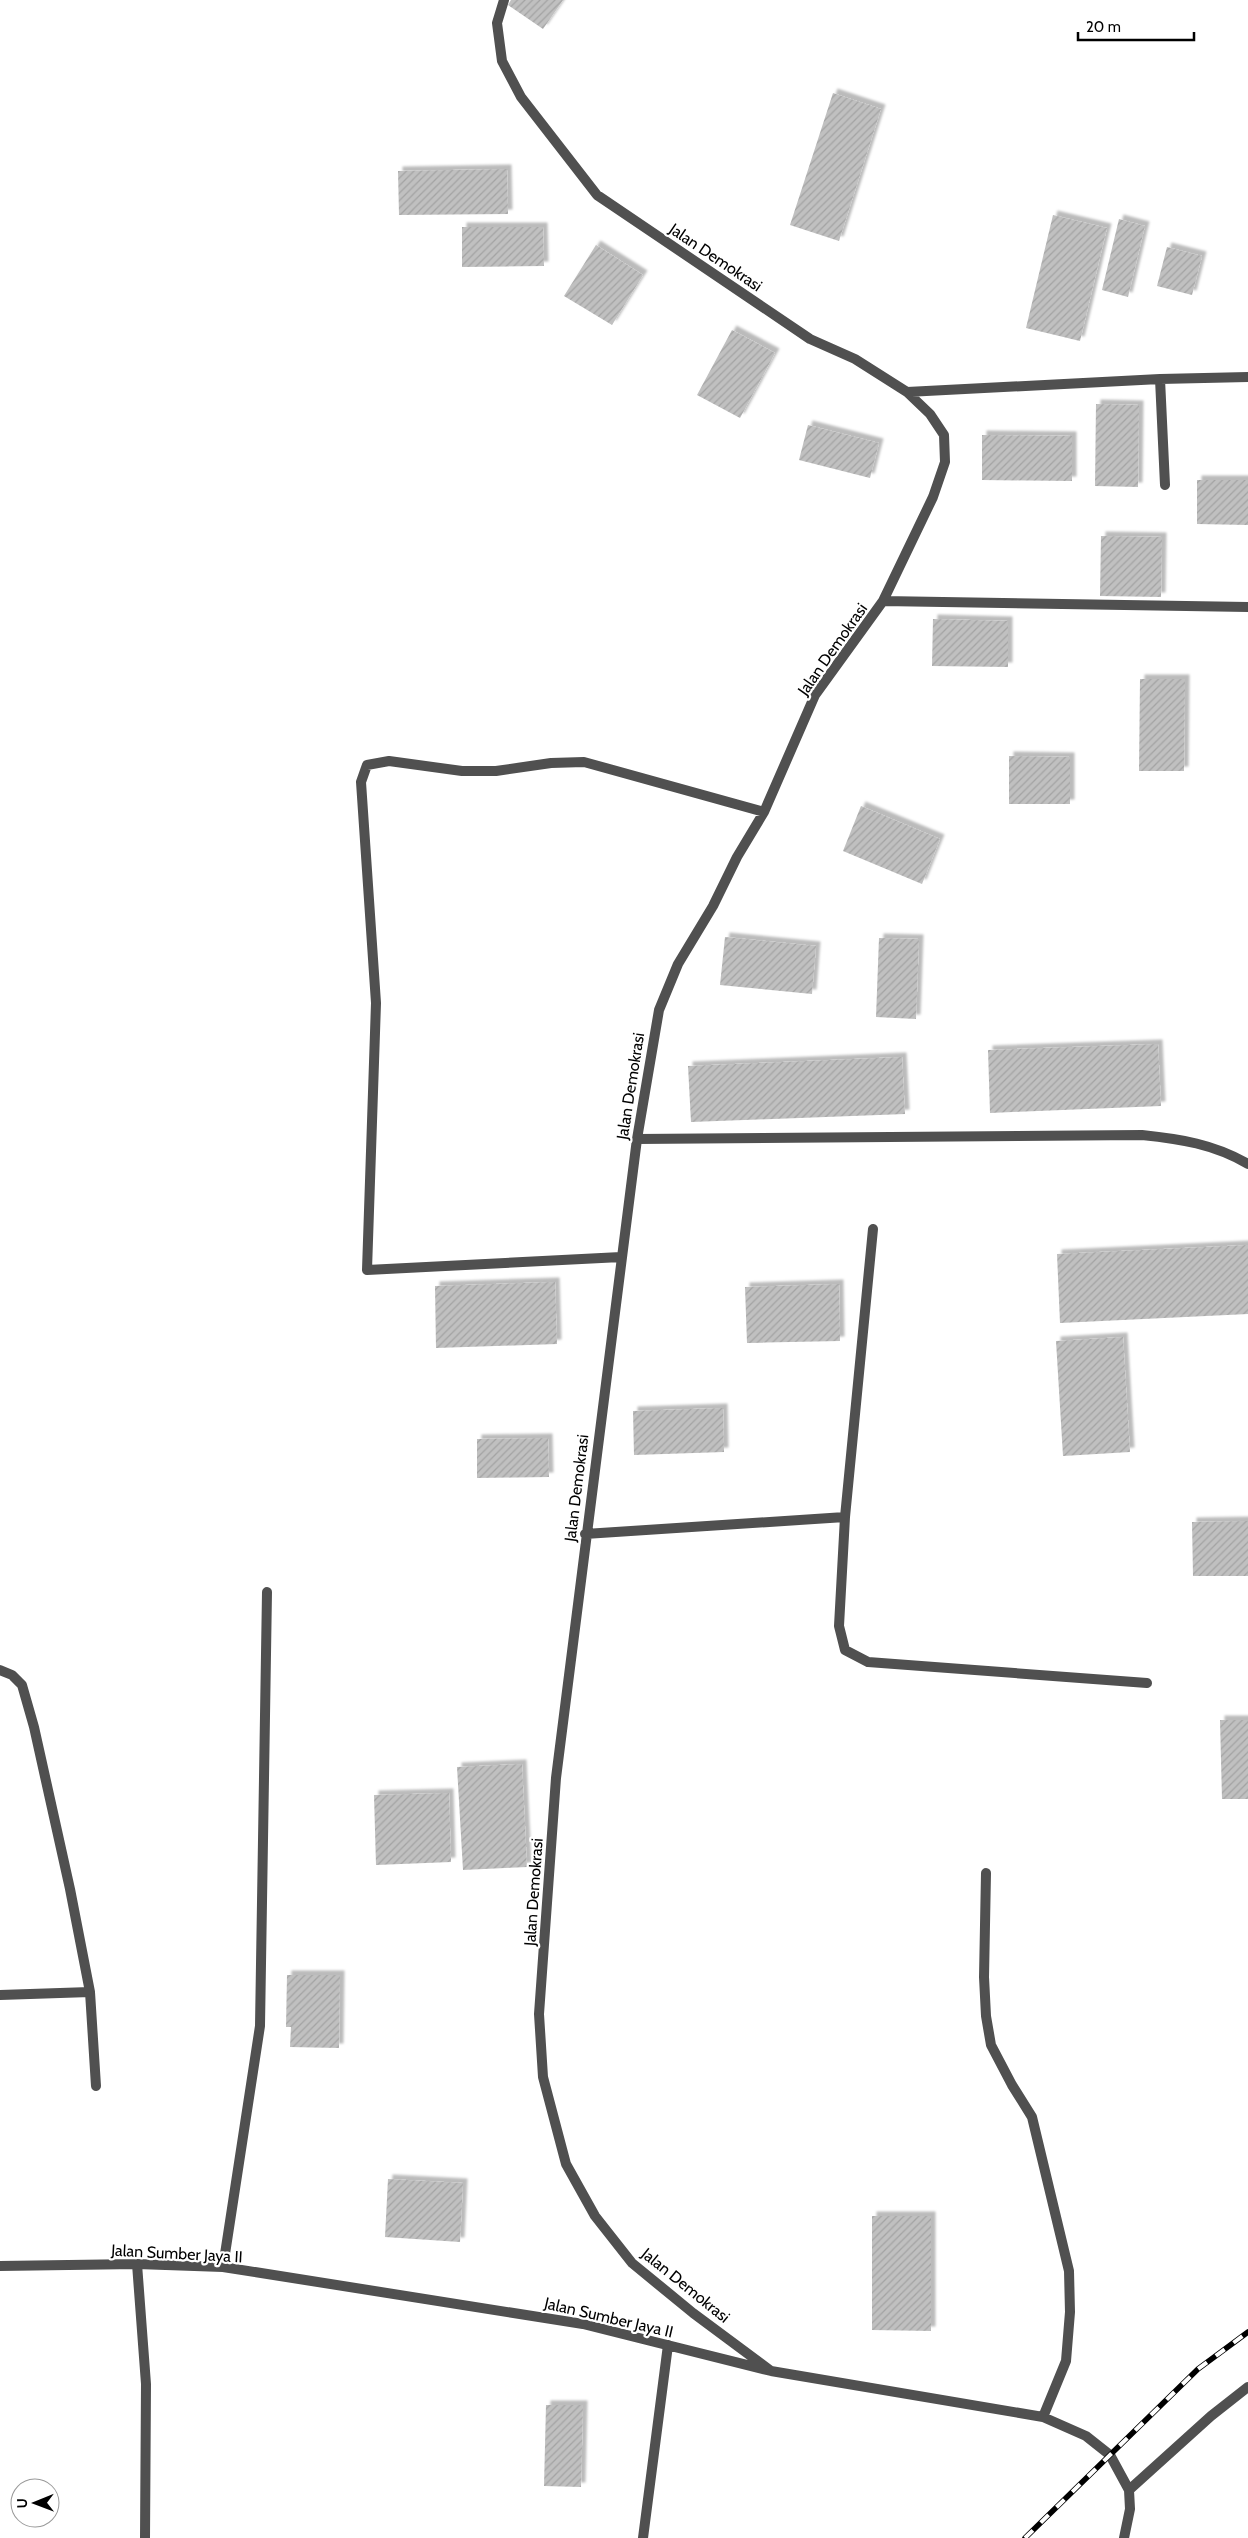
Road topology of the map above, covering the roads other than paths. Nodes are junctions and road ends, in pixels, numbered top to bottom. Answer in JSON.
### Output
{"nodes":[{"id":1,"x":504,"y":0,"type":"edge"},
{"id":2,"x":1248,"y":377,"type":"edge"},
{"id":3,"x":1160,"y":379,"type":"junction"},
{"id":4,"x":908,"y":392,"type":"junction"},
{"id":5,"x":1165,"y":485,"type":"dead end"},
{"id":6,"x":883,"y":601,"type":"junction"},
{"id":7,"x":1248,"y":607,"type":"edge"},
{"id":8,"x":764,"y":812,"type":"junction"},
{"id":9,"x":637,"y":1139,"type":"junction"},
{"id":10,"x":1248,"y":1164,"type":"edge"},
{"id":11,"x":873,"y":1229,"type":"dead end"},
{"id":12,"x":621,"y":1257,"type":"junction"},
{"id":13,"x":845,"y":1517,"type":"junction"},
{"id":14,"x":585,"y":1534,"type":"junction"},
{"id":15,"x":267,"y":1592,"type":"dead end"},
{"id":16,"x":0,"y":1670,"type":"edge"},
{"id":17,"x":1147,"y":1683,"type":"dead end"},
{"id":18,"x":986,"y":1873,"type":"dead end"},
{"id":19,"x":90,"y":1992,"type":"junction"},
{"id":20,"x":0,"y":1995,"type":"edge"},
{"id":21,"x":96,"y":2086,"type":"dead end"},
{"id":22,"x":138,"y":2264,"type":"junction"},
{"id":23,"x":0,"y":2266,"type":"edge"},
{"id":24,"x":223,"y":2267,"type":"junction"},
{"id":25,"x":668,"y":2345,"type":"junction"},
{"id":26,"x":771,"y":2371,"type":"junction"},
{"id":27,"x":1248,"y":2387,"type":"edge"},
{"id":28,"x":1043,"y":2417,"type":"junction"},
{"id":29,"x":1129,"y":2490,"type":"junction"},
{"id":30,"x":145,"y":2538,"type":"edge"},
{"id":31,"x":643,"y":2538,"type":"edge"},
{"id":32,"x":1124,"y":2538,"type":"edge"}],
"edges":[{"from":1,"to":4,"type":"street","name":"Jalan Demokrasi"},
{"from":2,"to":3,"type":"street"},
{"from":3,"to":4,"type":"street"},
{"from":3,"to":5,"type":"street"},
{"from":4,"to":6,"type":"street","name":"Jalan Demokrasi"},
{"from":6,"to":7,"type":"street"},
{"from":6,"to":8,"type":"street","name":"Jalan Demokrasi"},
{"from":8,"to":9,"type":"street","name":"Jalan Demokrasi"},
{"from":8,"to":12,"type":"street"},
{"from":9,"to":10,"type":"street"},
{"from":9,"to":12,"type":"street","name":"Jalan Demokrasi"},
{"from":11,"to":13,"type":"street"},
{"from":12,"to":14,"type":"street","name":"Jalan Demokrasi"},
{"from":13,"to":14,"type":"street"},
{"from":13,"to":17,"type":"street"},
{"from":14,"to":26,"type":"street","name":"Jalan Demokrasi"},
{"from":15,"to":24,"type":"street"},
{"from":16,"to":19,"type":"street"},
{"from":18,"to":28,"type":"street"},
{"from":19,"to":20,"type":"street"},
{"from":19,"to":21,"type":"street"},
{"from":22,"to":23,"type":"street","name":"Jalan Sumber Jaya II"},
{"from":22,"to":24,"type":"street","name":"Jalan Sumber Jaya II"},
{"from":22,"to":30,"type":"street"},
{"from":24,"to":25,"type":"street","name":"Jalan Sumber Jaya II"},
{"from":25,"to":26,"type":"street","name":"Jalan Sumber Jaya II"},
{"from":25,"to":31,"type":"street"},
{"from":26,"to":28,"type":"street","name":"Jalan Sumber Jaya II"},
{"from":27,"to":29,"type":"street"},
{"from":28,"to":29,"type":"street","name":"Jalan Sumber Jaya II"},
{"from":29,"to":32,"type":"street","name":"Jalan Sumber Jaya II"}]}
